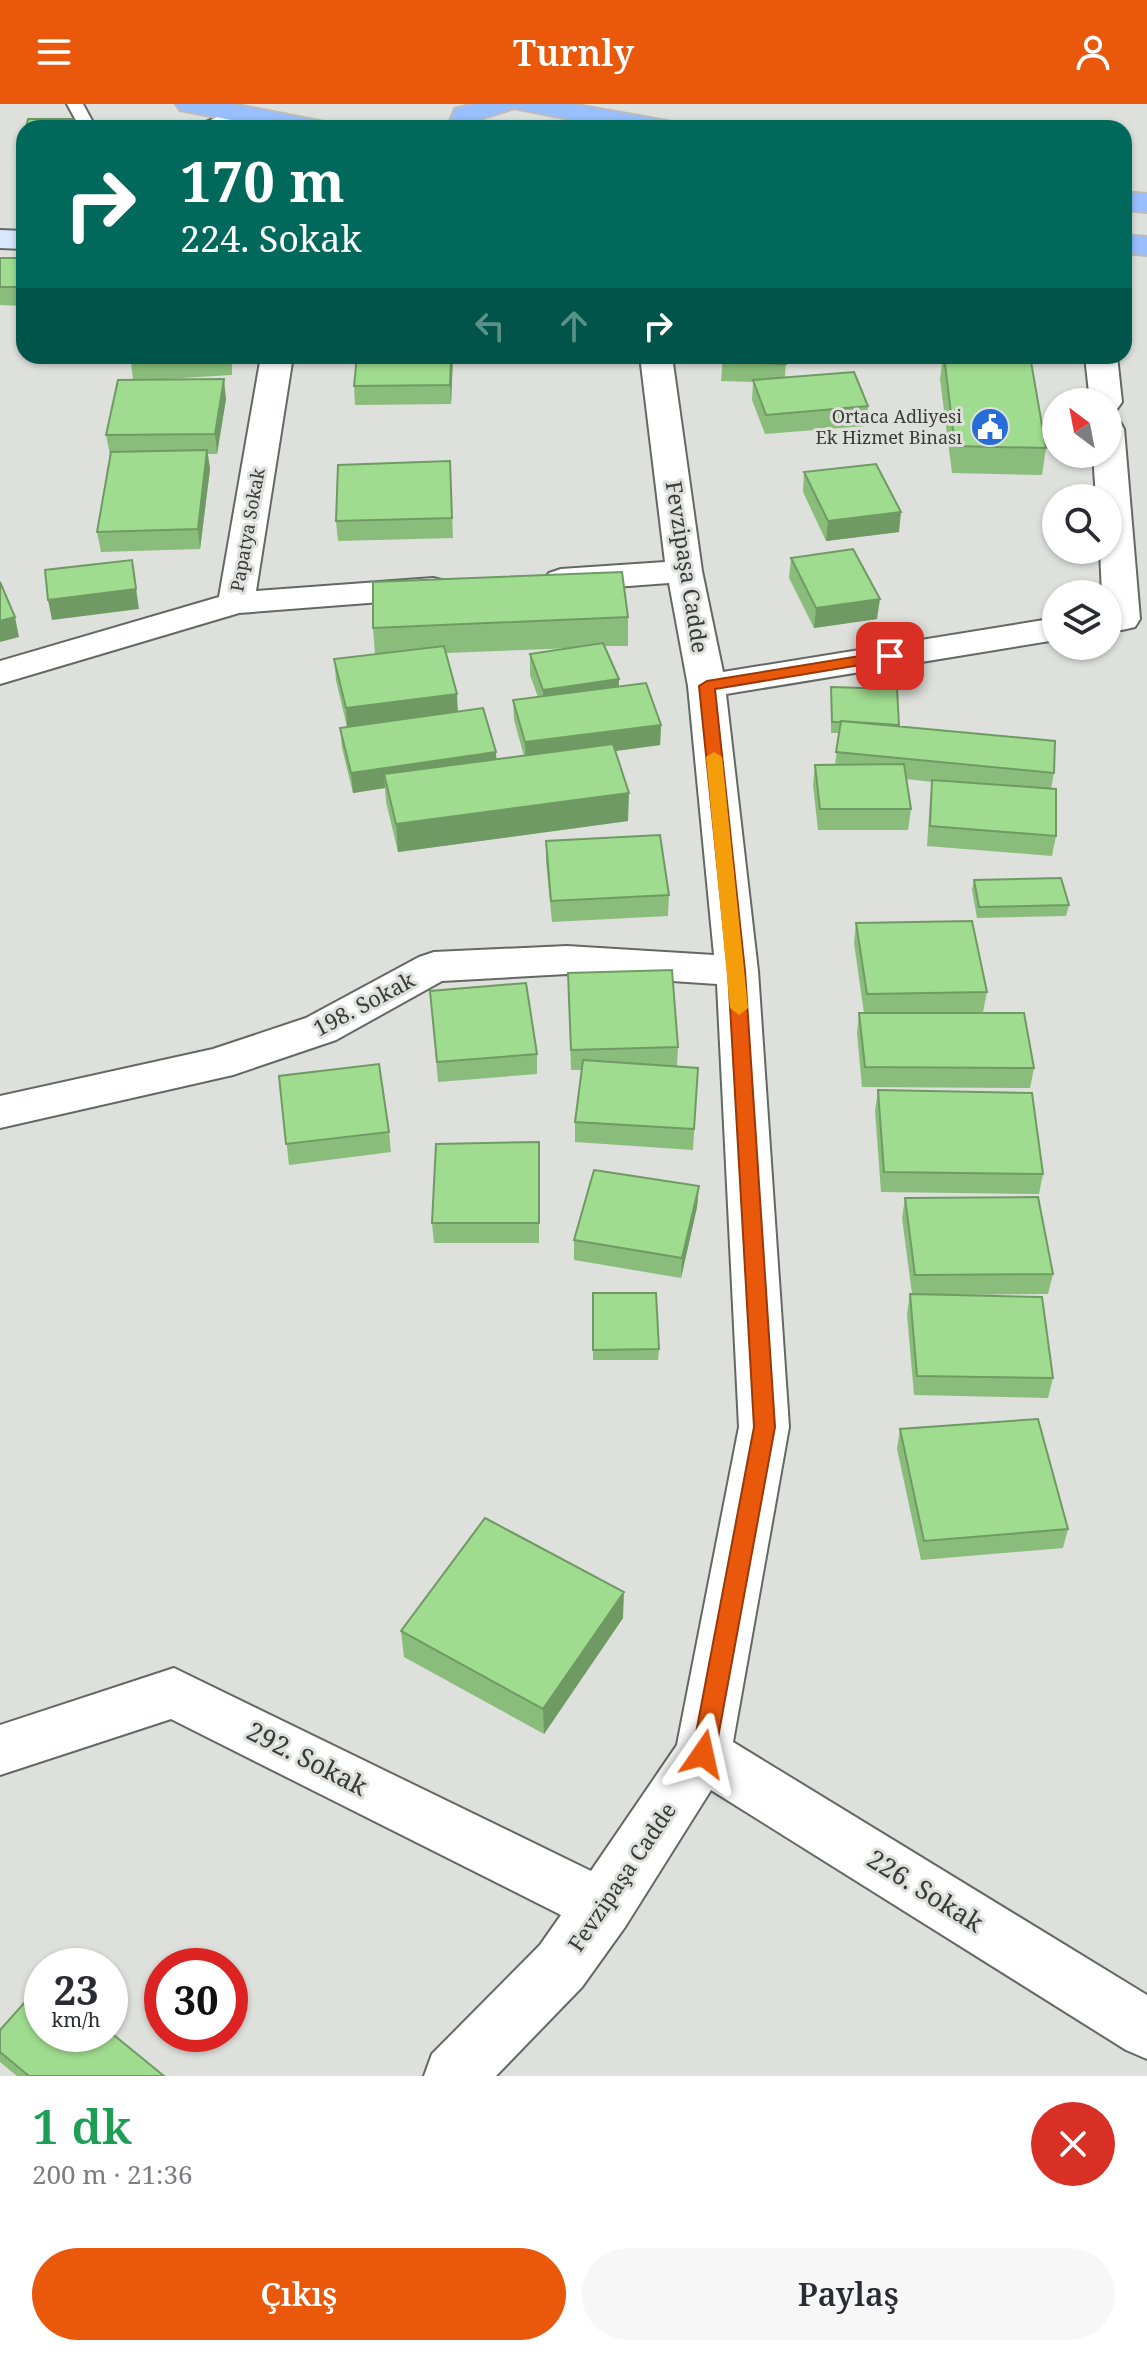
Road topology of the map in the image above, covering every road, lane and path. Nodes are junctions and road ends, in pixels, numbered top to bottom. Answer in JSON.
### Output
{"nodes":[{"id":1,"x":190,"y":104,"type":"edge"},
{"id":2,"x":504,"y":104,"type":"edge"},
{"id":3,"x":525,"y":104,"type":"edge"},
{"id":4,"x":238,"y":113,"type":"junction"},
{"id":5,"x":220,"y":120,"type":"edge"},
{"id":6,"x":273,"y":120,"type":"edge"},
{"id":7,"x":463,"y":120,"type":"edge"},
{"id":8,"x":590,"y":120,"type":"edge"},
{"id":9,"x":276,"y":364,"type":"edge"},
{"id":10,"x":657,"y":364,"type":"edge"},
{"id":11,"x":1102,"y":364,"type":"edge"},
{"id":12,"x":1104,"y":388,"type":"edge"},
{"id":13,"x":1112,"y":468,"type":"edge"},
{"id":14,"x":684,"y":571,"type":"junction"},
{"id":15,"x":530,"y":582,"type":"edge"},
{"id":16,"x":468,"y":587,"type":"edge"},
{"id":17,"x":236,"y":603,"type":"junction"},
{"id":18,"x":1126,"y":619,"type":"edge"},
{"id":19,"x":1042,"y":631,"type":"edge"},
{"id":20,"x":0,"y":673,"type":"edge"},
{"id":21,"x":707,"y":686,"type":"junction"},
{"id":22,"x":737,"y":971,"type":"junction"},
{"id":23,"x":0,"y":1112,"type":"edge"},
{"id":24,"x":0,"y":1750,"type":"edge"},
{"id":25,"x":703,"y":1754,"type":"junction"},
{"id":26,"x":604,"y":1907,"type":"junction"},
{"id":27,"x":1147,"y":2029,"type":"edge"},
{"id":28,"x":454,"y":2076,"type":"edge"}],
"edges":[{"from":1,"to":4,"type":"highway"},
{"from":2,"to":7,"type":"highway"},
{"from":3,"to":8,"type":"highway"},
{"from":4,"to":5,"type":"lane"},
{"from":4,"to":6,"type":"highway"},
{"from":9,"to":17,"type":"street","name":"Papatya Sokak"},
{"from":10,"to":14,"type":"street","name":"Fevzipaşa Cadde"},
{"from":11,"to":12,"type":"street"},
{"from":13,"to":18,"type":"street"},
{"from":14,"to":15,"type":"street"},
{"from":14,"to":21,"type":"street","name":"Fevzipaşa Cadde"},
{"from":16,"to":17,"type":"street"},
{"from":17,"to":20,"type":"street","name":"Papatya Sokak"},
{"from":19,"to":21,"type":"street"},
{"from":21,"to":22,"type":"street","name":"Fevzipaşa Cadde"},
{"from":22,"to":23,"type":"street","name":"198. Sokak"},
{"from":22,"to":25,"type":"street","name":"Fevzipaşa Cadde"},
{"from":24,"to":26,"type":"street","name":"292. Sokak"},
{"from":25,"to":26,"type":"street","name":"Fevzipaşa Cadde"},
{"from":25,"to":27,"type":"street","name":"226. Sokak"},
{"from":26,"to":28,"type":"street","name":"Fevzipaşa Cadde"}]}
